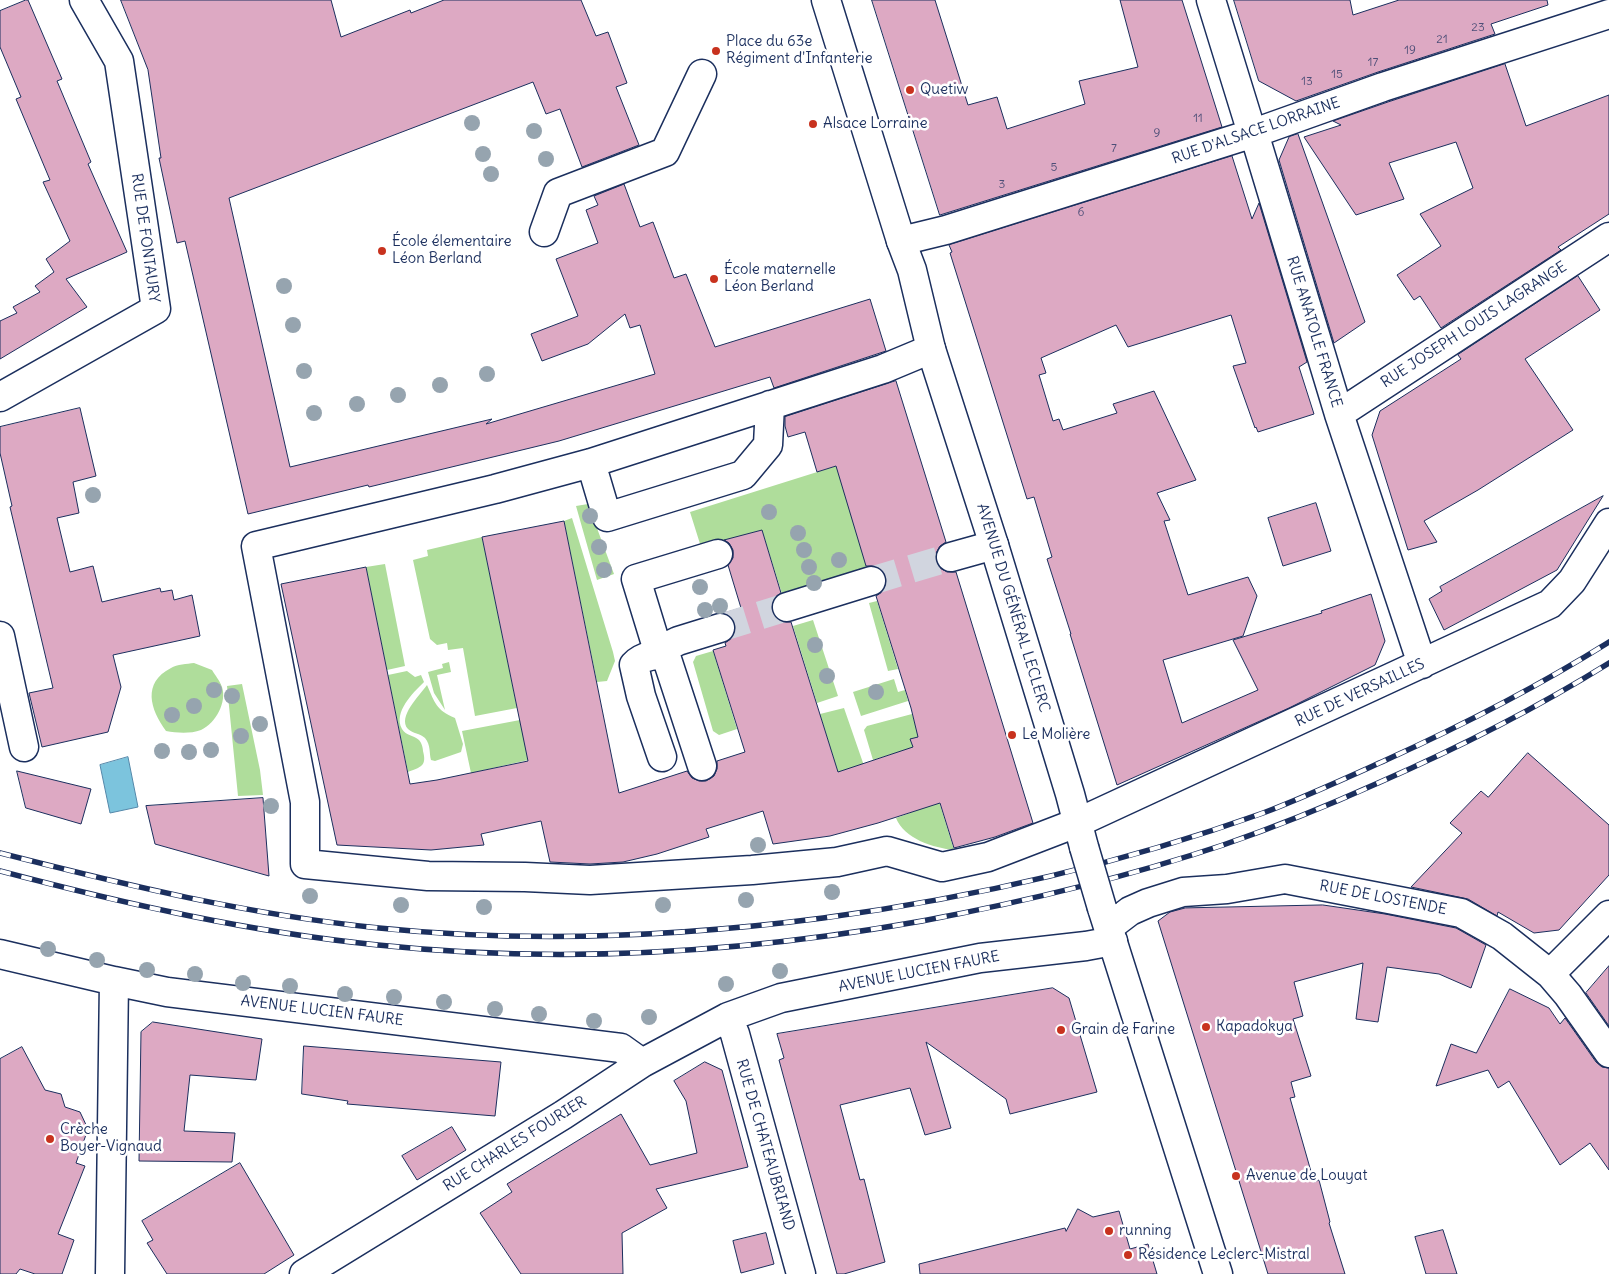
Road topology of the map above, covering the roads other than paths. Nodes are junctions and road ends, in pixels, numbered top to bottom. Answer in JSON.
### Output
{"nodes":[{"id":1,"x":84,"y":0,"type":"edge"},
{"id":2,"x":826,"y":0,"type":"edge"},
{"id":3,"x":1210,"y":0,"type":"edge"},
{"id":4,"x":1609,"y":14,"type":"edge"},
{"id":5,"x":702,"y":74,"type":"dead end"},
{"id":6,"x":1254,"y":133,"type":"junction"},
{"id":7,"x":544,"y":232,"type":"dead end"},
{"id":8,"x":1609,"y":237,"type":"edge"},
{"id":9,"x":900,"y":241,"type":"junction"},
{"id":10,"x":931,"y":349,"type":"junction"},
{"id":11,"x":0,"y":397,"type":"edge"},
{"id":12,"x":770,"y":406,"type":"junction"},
{"id":13,"x":1339,"y":414,"type":"junction"},
{"id":14,"x":591,"y":463,"type":"junction"},
{"id":15,"x":1609,"y":524,"type":"edge"},
{"id":16,"x":994,"y":545,"type":"junction"},
{"id":17,"x":718,"y":554,"type":"dead end"},
{"id":18,"x":951,"y":556,"type":"tunnel mouth"},
{"id":19,"x":871,"y":581,"type":"tunnel mouth"},
{"id":20,"x":787,"y":607,"type":"tunnel mouth"},
{"id":21,"x":720,"y":628,"type":"tunnel mouth"},
{"id":22,"x":0,"y":636,"type":"edge"},
{"id":23,"x":661,"y":655,"type":"junction"},
{"id":24,"x":1422,"y":664,"type":"junction"},
{"id":25,"x":24,"y":747,"type":"dead end"},
{"id":26,"x":662,"y":757,"type":"dead end"},
{"id":27,"x":702,"y":766,"type":"dead end"},
{"id":28,"x":1082,"y":834,"type":"junction"},
{"id":29,"x":1609,"y":916,"type":"edge"},
{"id":30,"x":1108,"y":925,"type":"junction"},
{"id":31,"x":0,"y":954,"type":"edge"},
{"id":32,"x":1550,"y":974,"type":"junction"},
{"id":33,"x":114,"y":981,"type":"junction"},
{"id":34,"x":728,"y":1017,"type":"junction"},
{"id":35,"x":1609,"y":1052,"type":"edge"},
{"id":36,"x":642,"y":1063,"type":"junction"},
{"id":37,"x":110,"y":1274,"type":"edge"},
{"id":38,"x":304,"y":1274,"type":"edge"},
{"id":39,"x":801,"y":1274,"type":"edge"},
{"id":40,"x":1218,"y":1274,"type":"edge"}],
"edges":[{"from":1,"to":11,"type":"street","name":"RUE DE FONTAURY"},
{"from":2,"to":9,"type":"street","name":"AVENUE DU GÉNÉRAL LECLERC"},
{"from":3,"to":6,"type":"street","name":"RUE ANATOLE FRANCE"},
{"from":4,"to":6,"type":"street","name":"RUE D'ALSACE LORRAINE"},
{"from":5,"to":7,"type":"street"},
{"from":6,"to":9,"type":"street","name":"RUE D'ALSACE LORRAINE"},
{"from":6,"to":13,"type":"street","name":"RUE ANATOLE FRANCE"},
{"from":8,"to":13,"type":"street","name":"RUE JOSEPH LOUIS LAGRANGE"},
{"from":9,"to":10,"type":"street","name":"AVENUE DU GÉNÉRAL LECLERC"},
{"from":10,"to":12,"type":"street"},
{"from":10,"to":16,"type":"street","name":"AVENUE DU GÉNÉRAL LECLERC"},
{"from":12,"to":14,"type":"street"},
{"from":12,"to":14,"type":"street"},
{"from":13,"to":24,"type":"street","name":"RUE ANATOLE FRANCE"},
{"from":14,"to":28,"type":"street","name":"RUE DE VERSAILLES"},
{"from":15,"to":24,"type":"street","name":"RUE DE VERSAILLES"},
{"from":16,"to":18,"type":"street"},
{"from":16,"to":28,"type":"street","name":"AVENUE DU GÉNÉRAL LECLERC"},
{"from":17,"to":23,"type":"street"},
{"from":19,"to":20,"type":"street"},
{"from":21,"to":23,"type":"street"},
{"from":22,"to":25,"type":"street"},
{"from":23,"to":26,"type":"street"},
{"from":23,"to":27,"type":"street"},
{"from":24,"to":28,"type":"street","name":"RUE DE VERSAILLES"},
{"from":28,"to":30,"type":"street","name":"AVENUE DU GÉNÉRAL LECLERC","bridge":true},
{"from":29,"to":32,"type":"street"},
{"from":30,"to":32,"type":"street","name":"RUE DE LOSTENDE"},
{"from":30,"to":34,"type":"street","name":"AVENUE LUCIEN FAURE"},
{"from":30,"to":40,"type":"street","name":"AVENUE DU GÉNÉRAL LECLERC"},
{"from":31,"to":33,"type":"street","name":"AVENUE LUCIEN FAURE"},
{"from":32,"to":35,"type":"street","name":"RUE DE LOSTENDE"},
{"from":33,"to":36,"type":"street","name":"AVENUE LUCIEN FAURE"},
{"from":33,"to":37,"type":"street"},
{"from":34,"to":36,"type":"street","name":"RUE CHARLES FOURIER"},
{"from":34,"to":39,"type":"street","name":"RUE DE CHATEAUBRIAND"},
{"from":36,"to":38,"type":"street","name":"RUE CHARLES FOURIER"}]}
